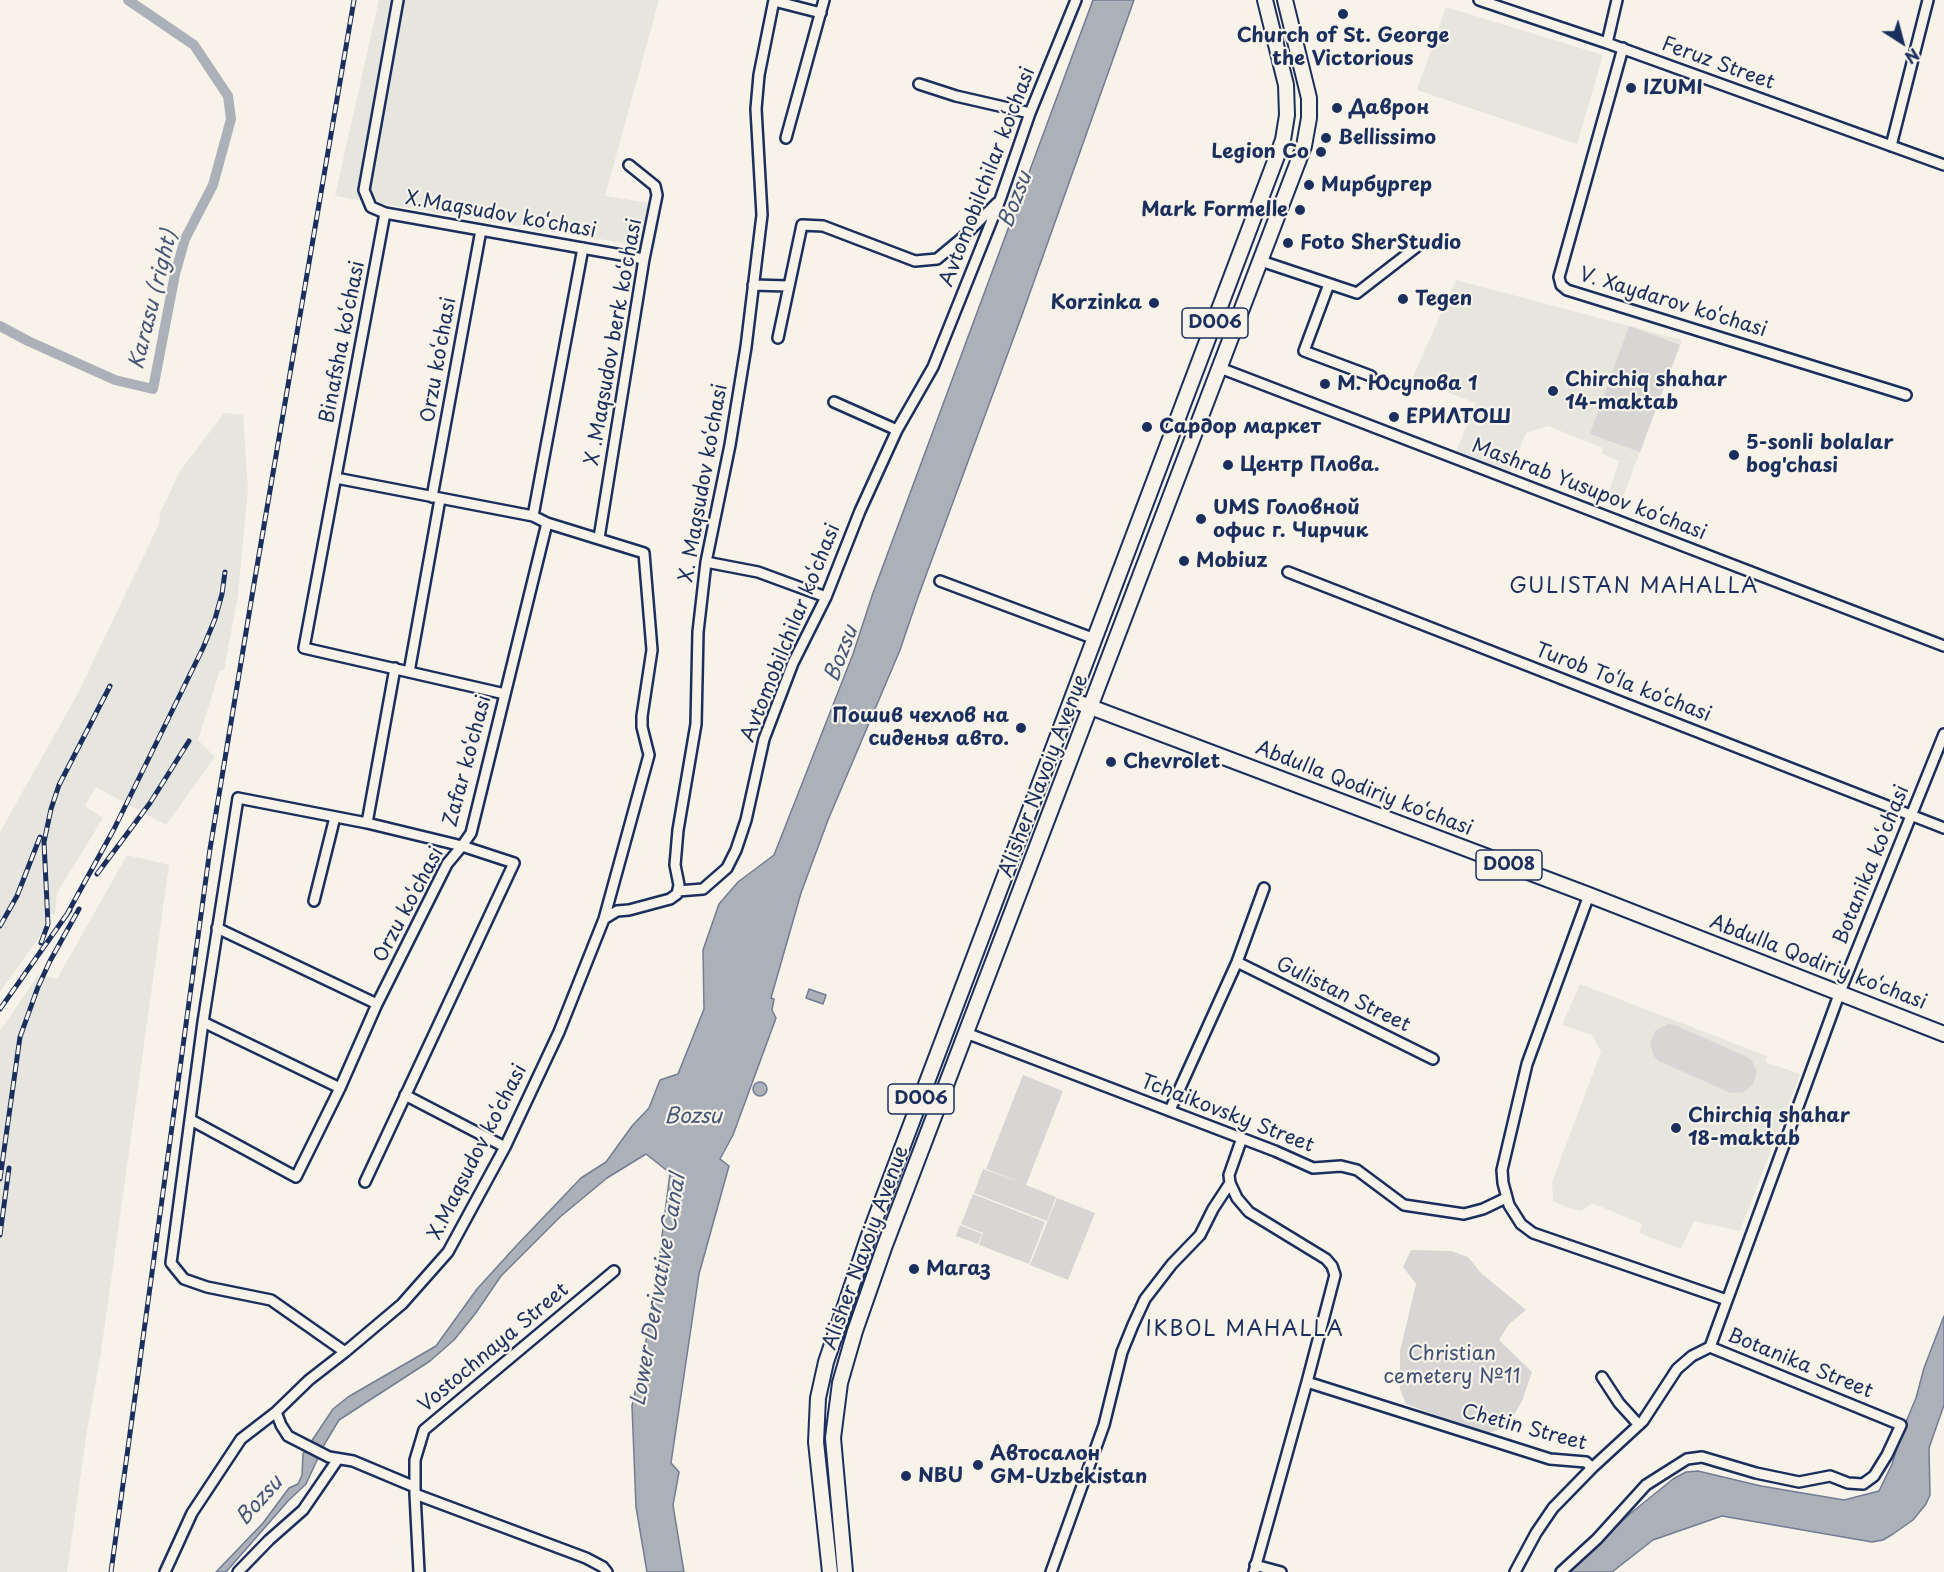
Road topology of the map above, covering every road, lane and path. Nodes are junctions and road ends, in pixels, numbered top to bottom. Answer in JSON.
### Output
{"nodes":[{"id":1,"x":398,"y":0,"type":"edge"},
{"id":2,"x":824,"y":0,"type":"edge"},
{"id":3,"x":1076,"y":0,"type":"edge"},
{"id":4,"x":1265,"y":0,"type":"edge"},
{"id":5,"x":1285,"y":0,"type":"edge"},
{"id":6,"x":1479,"y":0,"type":"edge"},
{"id":7,"x":1617,"y":0,"type":"edge"},
{"id":8,"x":1928,"y":0,"type":"edge"},
{"id":9,"x":774,"y":1,"type":"edge"},
{"id":10,"x":821,"y":13,"type":"junction"},
{"id":11,"x":1607,"y":43,"type":"junction"},
{"id":12,"x":1623,"y":48,"type":"junction"},
{"id":13,"x":919,"y":84,"type":"dead end"},
{"id":14,"x":1030,"y":113,"type":"junction"},
{"id":15,"x":786,"y":138,"type":"dead end"},
{"id":16,"x":1891,"y":146,"type":"junction"},
{"id":17,"x":629,"y":165,"type":"dead end"},
{"id":18,"x":1944,"y":165,"type":"edge"},
{"id":19,"x":1000,"y":200,"type":"junction"},
{"id":20,"x":385,"y":213,"type":"junction"},
{"id":21,"x":481,"y":230,"type":"junction"},
{"id":22,"x":1419,"y":245,"type":"dead end"},
{"id":23,"x":583,"y":248,"type":"junction"},
{"id":24,"x":644,"y":259,"type":"junction"},
{"id":25,"x":1261,"y":261,"type":"junction"},
{"id":26,"x":1329,"y":284,"type":"junction"},
{"id":27,"x":753,"y":285,"type":"junction"},
{"id":28,"x":788,"y":286,"type":"junction"},
{"id":29,"x":778,"y":338,"type":"dead end"},
{"id":30,"x":1220,"y":368,"type":"junction"},
{"id":31,"x":1371,"y":376,"type":"dead end"},
{"id":32,"x":1906,"y":395,"type":"dead end"},
{"id":33,"x":834,"y":402,"type":"dead end"},
{"id":34,"x":897,"y":430,"type":"junction"},
{"id":35,"x":336,"y":478,"type":"junction"},
{"id":36,"x":436,"y":498,"type":"junction"},
{"id":37,"x":533,"y":516,"type":"junction"},
{"id":38,"x":547,"y":523,"type":"junction"},
{"id":39,"x":599,"y":538,"type":"junction"},
{"id":40,"x":706,"y":562,"type":"junction"},
{"id":41,"x":1288,"y":572,"type":"dead end"},
{"id":42,"x":940,"y":581,"type":"dead end"},
{"id":43,"x":826,"y":597,"type":"junction"},
{"id":44,"x":1095,"y":639,"type":"junction"},
{"id":45,"x":1944,"y":646,"type":"edge"},
{"id":46,"x":395,"y":669,"type":"junction"},
{"id":47,"x":409,"y":672,"type":"junction"},
{"id":48,"x":505,"y":694,"type":"junction"},
{"id":49,"x":1072,"y":700,"type":"junction"},
{"id":50,"x":1091,"y":707,"type":"junction"},
{"id":51,"x":1944,"y":734,"type":"edge"},
{"id":52,"x":1912,"y":816,"type":"junction"},
{"id":53,"x":335,"y":817,"type":"junction"},
{"id":54,"x":367,"y":823,"type":"junction"},
{"id":55,"x":1944,"y":828,"type":"edge"},
{"id":56,"x":462,"y":846,"type":"junction"},
{"id":57,"x":1264,"y":888,"type":"dead end"},
{"id":58,"x":678,"y":891,"type":"junction"},
{"id":59,"x":1589,"y":895,"type":"junction"},
{"id":60,"x":314,"y":901,"type":"dead end"},
{"id":61,"x":604,"y":919,"type":"junction"},
{"id":62,"x":218,"y":928,"type":"junction"},
{"id":63,"x":1237,"y":962,"type":"junction"},
{"id":64,"x":1840,"y":992,"type":"junction"},
{"id":65,"x":377,"y":1004,"type":"junction"},
{"id":66,"x":203,"y":1022,"type":"junction"},
{"id":67,"x":966,"y":1033,"type":"junction"},
{"id":68,"x":1944,"y":1034,"type":"edge"},
{"id":69,"x":1433,"y":1059,"type":"dead end"},
{"id":70,"x":340,"y":1088,"type":"junction"},
{"id":71,"x":405,"y":1095,"type":"junction"},
{"id":72,"x":1170,"y":1110,"type":"junction"},
{"id":73,"x":191,"y":1120,"type":"junction"},
{"id":74,"x":1242,"y":1138,"type":"junction"},
{"id":75,"x":505,"y":1147,"type":"junction"},
{"id":76,"x":365,"y":1182,"type":"dead end"},
{"id":77,"x":1230,"y":1183,"type":"junction"},
{"id":78,"x":1506,"y":1198,"type":"junction"},
{"id":79,"x":614,"y":1271,"type":"dead end"},
{"id":80,"x":1727,"y":1300,"type":"junction"},
{"id":81,"x":1710,"y":1347,"type":"junction"},
{"id":82,"x":345,"y":1352,"type":"junction"},
{"id":83,"x":1602,"y":1377,"type":"dead end"},
{"id":84,"x":1307,"y":1382,"type":"junction"},
{"id":85,"x":276,"y":1412,"type":"junction"},
{"id":86,"x":1639,"y":1425,"type":"junction"},
{"id":87,"x":334,"y":1458,"type":"junction"},
{"id":88,"x":1592,"y":1468,"type":"junction"},
{"id":89,"x":415,"y":1491,"type":"junction"},
{"id":90,"x":1254,"y":1569,"type":"edge"},
{"id":91,"x":165,"y":1572,"type":"edge"},
{"id":92,"x":238,"y":1572,"type":"edge"},
{"id":93,"x":419,"y":1572,"type":"edge"},
{"id":94,"x":607,"y":1572,"type":"edge"},
{"id":95,"x":830,"y":1572,"type":"edge"},
{"id":96,"x":845,"y":1572,"type":"edge"},
{"id":97,"x":1051,"y":1572,"type":"edge"},
{"id":98,"x":1281,"y":1572,"type":"edge"},
{"id":99,"x":1515,"y":1572,"type":"edge"},
{"id":100,"x":1560,"y":1572,"type":"edge"}],
"edges":[{"from":1,"to":20,"type":"street","name":"X.Maqsudov ko‘chasi"},
{"from":2,"to":10,"type":"street"},
{"from":3,"to":14,"type":"street","name":"Avtomobilchilar ko‘chasi"},
{"from":4,"to":44,"type":"main road","name":"Alisher Navoiy Avenue","number":"D006"},
{"from":5,"to":25,"type":"main road","name":"Alisher Navoiy Avenue","number":"D006"},
{"from":6,"to":11,"type":"street","name":"Feruz Street"},
{"from":7,"to":11,"type":"street"},
{"from":8,"to":16,"type":"street"},
{"from":9,"to":10,"type":"street"},
{"from":9,"to":27,"type":"street","name":"X. Maqsudov ko‘chasi"},
{"from":10,"to":15,"type":"street"},
{"from":11,"to":12,"type":"street","name":"Feruz Street"},
{"from":12,"to":16,"type":"street","name":"Feruz Street"},
{"from":12,"to":32,"type":"street","name":"V. Xaydarov ko‘chasi"},
{"from":13,"to":14,"type":"street"},
{"from":14,"to":19,"type":"street","name":"Avtomobilchilar ko‘chasi"},
{"from":16,"to":18,"type":"street","name":"Feruz Street"},
{"from":17,"to":24,"type":"street","name":"X .Maqsudov berk ko‘chasi"},
{"from":19,"to":28,"type":"street"},
{"from":19,"to":34,"type":"street","name":"Avtomobilchilar ko‘chasi"},
{"from":20,"to":21,"type":"street","name":"X.Maqsudov ko‘chasi"},
{"from":20,"to":35,"type":"street","name":"Binafsha ko‘chasi"},
{"from":21,"to":23,"type":"street","name":"X.Maqsudov ko‘chasi"},
{"from":21,"to":36,"type":"street","name":"Orzu ko‘chasi"},
{"from":22,"to":26,"type":"street"},
{"from":23,"to":24,"type":"street","name":"X.Maqsudov ko‘chasi"},
{"from":23,"to":37,"type":"street"},
{"from":24,"to":39,"type":"street","name":"X .Maqsudov berk ko‘chasi"},
{"from":25,"to":26,"type":"street"},
{"from":25,"to":30,"type":"main road","name":"Alisher Navoiy Avenue","number":"D006"},
{"from":26,"to":31,"type":"street"},
{"from":27,"to":28,"type":"street"},
{"from":27,"to":40,"type":"street","name":"X. Maqsudov ko‘chasi"},
{"from":28,"to":29,"type":"street"},
{"from":30,"to":45,"type":"street","name":"Mashrab Yusupov ko‘chasi"},
{"from":30,"to":50,"type":"main road","name":"Alisher Navoiy Avenue","number":"D006"},
{"from":33,"to":34,"type":"street"},
{"from":34,"to":43,"type":"street","name":"Avtomobilchilar ko‘chasi"},
{"from":35,"to":36,"type":"street"},
{"from":35,"to":46,"type":"street"},
{"from":36,"to":37,"type":"street"},
{"from":36,"to":47,"type":"street","name":"Orzu ko‘chasi"},
{"from":37,"to":38,"type":"street"},
{"from":38,"to":39,"type":"street"},
{"from":38,"to":48,"type":"street","name":"Zafar ko‘chasi"},
{"from":39,"to":61,"type":"street","name":"X.Maqsudov ko‘chasi"},
{"from":40,"to":43,"type":"street"},
{"from":40,"to":58,"type":"street","name":"X. Maqsudov ko‘chasi"},
{"from":41,"to":52,"type":"street","name":"Turob To‘la ko‘chasi"},
{"from":42,"to":44,"type":"street"},
{"from":43,"to":58,"type":"street","name":"Avtomobilchilar ko‘chasi"},
{"from":44,"to":49,"type":"main road","name":"Alisher Navoiy Avenue","number":"D006"},
{"from":46,"to":47,"type":"street"},
{"from":46,"to":54,"type":"street"},
{"from":47,"to":48,"type":"street"},
{"from":48,"to":56,"type":"street","name":"Zafar ko‘chasi"},
{"from":49,"to":50,"type":"main road","name":"Abdulla Qodiriy ko‘chasi","number":"D008"},
{"from":49,"to":95,"type":"main road","name":"Alisher Navoiy Avenue","number":"D006"},
{"from":50,"to":59,"type":"main road","name":"Abdulla Qodiriy ko‘chasi","number":"D008"},
{"from":50,"to":67,"type":"main road","name":"Alisher Navoiy Avenue","number":"D006"},
{"from":51,"to":52,"type":"street","name":"Botanika ko‘chasi"},
{"from":52,"to":55,"type":"street","name":"Turob To‘la ko‘chasi"},
{"from":52,"to":64,"type":"street","name":"Botanika ko‘chasi"},
{"from":53,"to":54,"type":"street","name":"Orzu ko‘chasi"},
{"from":53,"to":60,"type":"street"},
{"from":53,"to":62,"type":"street","name":"Orzu ko‘chasi"},
{"from":54,"to":56,"type":"street","name":"Orzu ko‘chasi"},
{"from":56,"to":65,"type":"street","name":"Orzu ko‘chasi"},
{"from":56,"to":71,"type":"street","name":"Zafar ko‘chasi"},
{"from":57,"to":63,"type":"street"},
{"from":58,"to":61,"type":"street"},
{"from":59,"to":64,"type":"main road","name":"Abdulla Qodiriy ko‘chasi","number":"D008"},
{"from":59,"to":78,"type":"street"},
{"from":61,"to":75,"type":"street","name":"X.Maqsudov ko‘chasi"},
{"from":62,"to":65,"type":"street"},
{"from":62,"to":66,"type":"street"},
{"from":63,"to":69,"type":"street","name":"Gulistan Street"},
{"from":63,"to":72,"type":"street"},
{"from":64,"to":68,"type":"main road","name":"Abdulla Qodiriy ko‘chasi","number":"D008"},
{"from":64,"to":80,"type":"street","name":"Botanika ko‘chasi"},
{"from":65,"to":70,"type":"street","name":"Orzu ko‘chasi"},
{"from":66,"to":70,"type":"street"},
{"from":66,"to":73,"type":"street"},
{"from":67,"to":72,"type":"street","name":"Tchaikovsky Street"},
{"from":67,"to":96,"type":"main road","name":"Alisher Navoiy Avenue","number":"D006"},
{"from":70,"to":73,"type":"street","name":"Orzu ko‘chasi"},
{"from":71,"to":75,"type":"street"},
{"from":71,"to":76,"type":"street","name":"Zafar ko‘chasi"},
{"from":72,"to":74,"type":"street","name":"Tchaikovsky Street"},
{"from":73,"to":82,"type":"street"},
{"from":74,"to":77,"type":"street"},
{"from":74,"to":78,"type":"street","name":"Tchaikovsky Street"},
{"from":75,"to":82,"type":"street","name":"X.Maqsudov ko‘chasi"},
{"from":77,"to":84,"type":"street"},
{"from":77,"to":97,"type":"street"},
{"from":78,"to":80,"type":"street"},
{"from":79,"to":89,"type":"street","name":"Vostochnaya Street"},
{"from":80,"to":81,"type":"street","name":"Botanika ko‘chasi"},
{"from":81,"to":86,"type":"street","name":"Botanika Street"},
{"from":81,"to":100,"type":"street","name":"Botanika Street"},
{"from":82,"to":85,"type":"street","name":"X.Maqsudov ko‘chasi"},
{"from":83,"to":86,"type":"street"},
{"from":84,"to":88,"type":"street","name":"Chetin Street"},
{"from":84,"to":90,"type":"street"},
{"from":85,"to":87,"type":"street"},
{"from":85,"to":91,"type":"street"},
{"from":86,"to":88,"type":"street","name":"Botanika Street"},
{"from":87,"to":89,"type":"street"},
{"from":87,"to":92,"type":"street"},
{"from":88,"to":99,"type":"street","name":"Botanika Street"},
{"from":89,"to":93,"type":"street","name":"Vostochnaya Street"},
{"from":89,"to":94,"type":"street"},
{"from":90,"to":98,"type":"street"}]}
